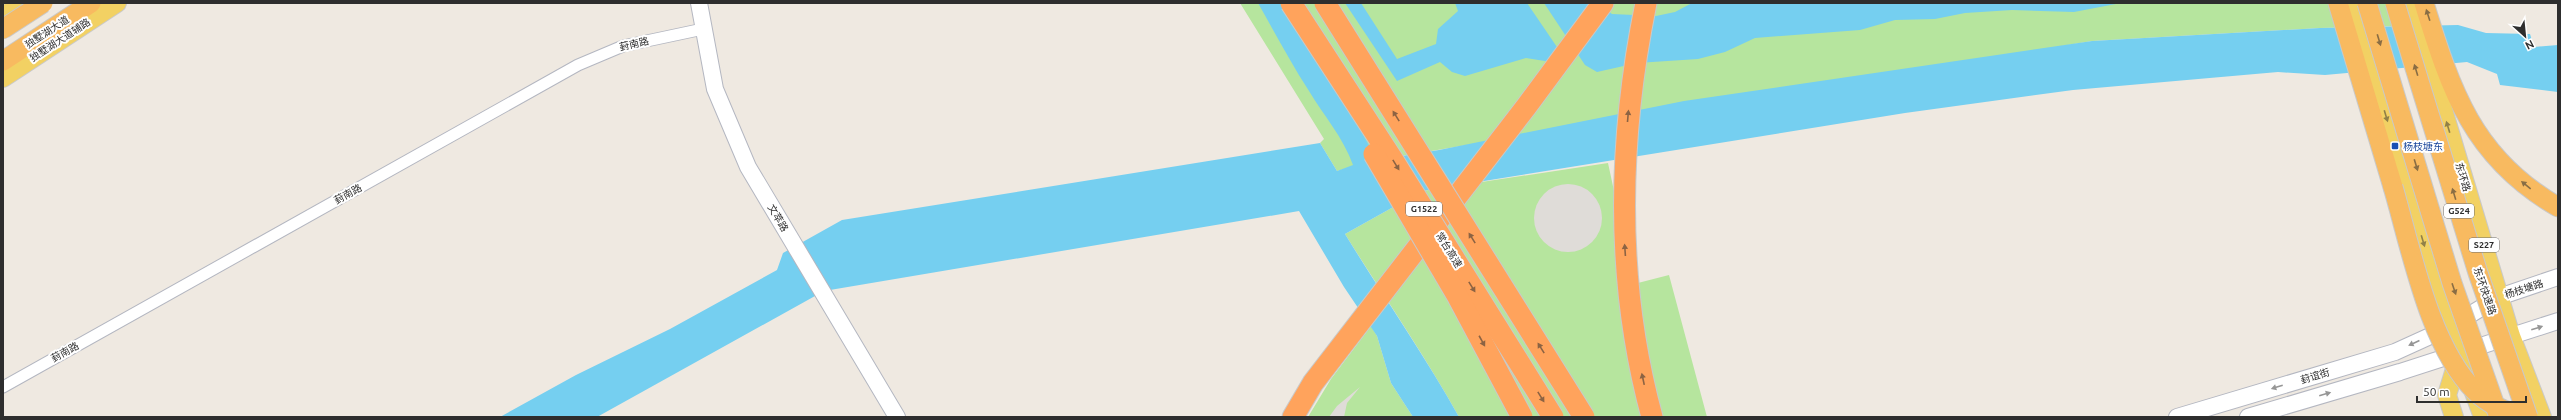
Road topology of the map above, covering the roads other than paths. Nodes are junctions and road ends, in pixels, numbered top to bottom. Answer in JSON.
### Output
{"nodes":[{"id":1,"x":14,"y":3,"type":"edge"},
{"id":2,"x":43,"y":3,"type":"edge"},
{"id":3,"x":91,"y":3,"type":"edge"},
{"id":4,"x":118,"y":3,"type":"edge"},
{"id":5,"x":699,"y":3,"type":"edge"},
{"id":6,"x":1291,"y":3,"type":"edge"},
{"id":7,"x":1325,"y":3,"type":"edge"},
{"id":8,"x":1589,"y":3,"type":"edge"},
{"id":9,"x":1603,"y":3,"type":"edge"},
{"id":10,"x":1646,"y":3,"type":"edge"},
{"id":11,"x":2338,"y":3,"type":"edge"},
{"id":12,"x":2395,"y":3,"type":"edge"},
{"id":13,"x":2417,"y":7,"type":"edge"},
{"id":14,"x":2359,"y":8,"type":"edge"},
{"id":15,"x":3,"y":10,"type":"edge"},
{"id":16,"x":1306,"y":27,"type":"junction"},
{"id":17,"x":3,"y":29,"type":"edge"},
{"id":18,"x":703,"y":29,"type":"junction"},
{"id":19,"x":3,"y":61,"type":"edge"},
{"id":20,"x":3,"y":78,"type":"edge"},
{"id":21,"x":2558,"y":207,"type":"edge"},
{"id":22,"x":2558,"y":277,"type":"edge"},
{"id":23,"x":2499,"y":296,"type":"junction"},
{"id":24,"x":2558,"y":321,"type":"edge"},
{"id":25,"x":2450,"y":327,"type":"junction"},
{"id":26,"x":2511,"y":336,"type":"junction"},
{"id":27,"x":2460,"y":353,"type":"junction"},
{"id":28,"x":3,"y":387,"type":"edge"},
{"id":29,"x":897,"y":417,"type":"edge"},
{"id":30,"x":1281,"y":417,"type":"edge"},
{"id":31,"x":1293,"y":417,"type":"edge"},
{"id":32,"x":1522,"y":417,"type":"edge"},
{"id":33,"x":1553,"y":417,"type":"edge"},
{"id":34,"x":1584,"y":417,"type":"edge"},
{"id":35,"x":1652,"y":417,"type":"edge"},
{"id":36,"x":2177,"y":417,"type":"edge"},
{"id":37,"x":2248,"y":417,"type":"edge"},
{"id":38,"x":2454,"y":417,"type":"edge"},
{"id":39,"x":2483,"y":417,"type":"edge"},
{"id":40,"x":2499,"y":417,"type":"edge"},
{"id":41,"x":2523,"y":417,"type":"edge"},
{"id":42,"x":2528,"y":417,"type":"edge"},
{"id":43,"x":2542,"y":417,"type":"edge"}],
"edges":[{"from":1,"to":15,"type":"main road"},
{"from":1,"to":17,"type":"main road"},
{"from":2,"to":17,"type":"highway","bridge":true},
{"from":3,"to":19,"type":"highway","name":"独墅湖大道"},
{"from":4,"to":20,"type":"main road","name":"独墅湖大道辅路"},
{"from":5,"to":18,"type":"main road","name":"文萃路"},
{"from":6,"to":16,"type":"highway","name":"常台高速","number":"G1522","bridge":true},
{"from":34,"to":7,"type":"highway","number":"G1522","one_way":true,"bridge":true},
{"from":8,"to":30,"type":"highway","bridge":true},
{"from":9,"to":31,"type":"highway","bridge":true},
{"from":35,"to":10,"type":"highway","one_way":true},
{"from":11,"to":41,"type":"highway","bridge":true},
{"from":42,"to":12,"type":"highway","name":"东环快速路","number":"G524","one_way":true,"bridge":true},
{"from":21,"to":13,"type":"highway","one_way":true},
{"from":23,"to":13,"type":"main road","name":"东环路","number":"S227","one_way":true},
{"from":14,"to":25,"type":"main road","one_way":true},
{"from":14,"to":40,"type":"highway","number":"G524","one_way":true,"bridge":true},
{"from":16,"to":32,"type":"highway","one_way":true,"bridge":true},
{"from":16,"to":33,"type":"highway","name":"常台高速","number":"G1522","one_way":true,"bridge":true},
{"from":18,"to":28,"type":"street","name":"葑南路"},
{"from":18,"to":29,"type":"main road","name":"文萃路"},
{"from":22,"to":23,"type":"main road","name":"杨枝塘路"},
{"from":23,"to":25,"type":"main road","name":"杨枝塘路"},
{"from":23,"to":26,"type":"main road","name":"东环路","number":"S227"},
{"from":26,"to":24,"type":"main road","one_way":true},
{"from":25,"to":27,"type":"main road"},
{"from":25,"to":36,"type":"main road","name":"葑谊街","one_way":true},
{"from":26,"to":27,"type":"main road"},
{"from":26,"to":43,"type":"main road","name":"东环路","number":"S227"},
{"from":37,"to":27,"type":"main road","name":"葑谊街","one_way":true},
{"from":27,"to":38,"type":"main road"},
{"from":27,"to":39,"type":"main road"}]}
